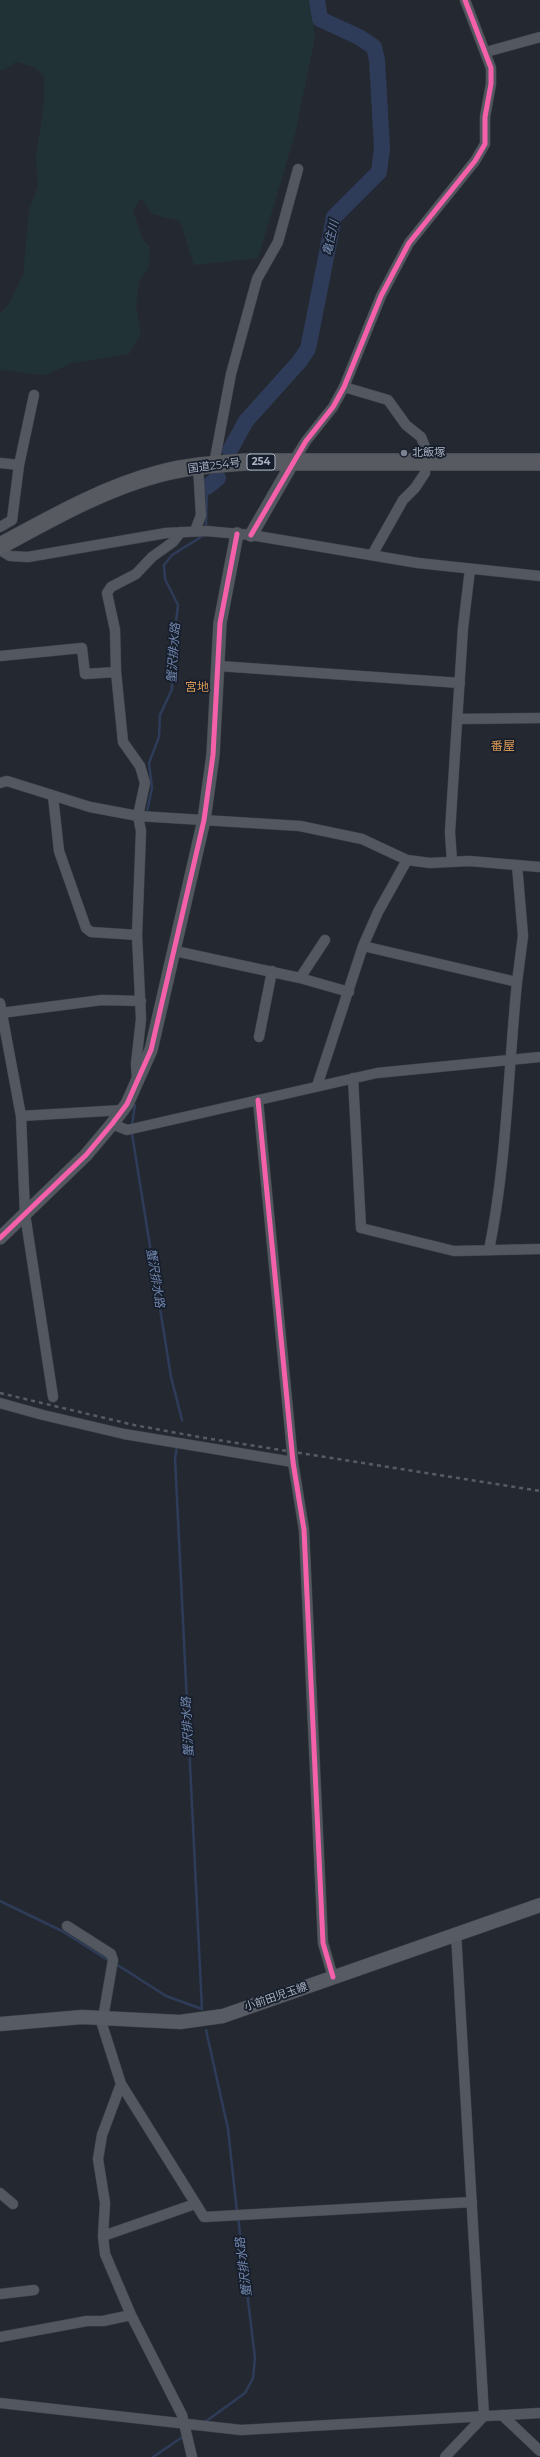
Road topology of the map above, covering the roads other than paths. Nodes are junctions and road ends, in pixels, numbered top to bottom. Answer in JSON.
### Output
{"nodes":[{"id":1,"x":464,"y":0,"type":"edge"},
{"id":2,"x":540,"y":37,"type":"edge"},
{"id":3,"x":486,"y":52,"type":"junction"},
{"id":4,"x":298,"y":169,"type":"dead end"},
{"id":5,"x":344,"y":387,"type":"junction"},
{"id":6,"x":34,"y":395,"type":"dead end"},
{"id":7,"x":293,"y":462,"type":"junction"},
{"id":8,"x":427,"y":462,"type":"junction"},
{"id":9,"x":540,"y":462,"type":"edge"},
{"id":10,"x":0,"y":464,"type":"edge"},
{"id":11,"x":19,"y":465,"type":"junction"},
{"id":12,"x":206,"y":465,"type":"junction"},
{"id":13,"x":0,"y":527,"type":"edge"},
{"id":14,"x":195,"y":531,"type":"junction"},
{"id":15,"x":181,"y":532,"type":"junction"},
{"id":16,"x":237,"y":534,"type":"junction"},
{"id":17,"x":251,"y":535,"type":"junction"},
{"id":18,"x":0,"y":546,"type":"edge"},
{"id":19,"x":0,"y":550,"type":"edge"},
{"id":20,"x":372,"y":555,"type":"junction"},
{"id":21,"x":470,"y":569,"type":"junction"},
{"id":22,"x":540,"y":576,"type":"edge"},
{"id":23,"x":0,"y":656,"type":"edge"},
{"id":24,"x":219,"y":666,"type":"junction"},
{"id":25,"x":116,"y":672,"type":"junction"},
{"id":26,"x":460,"y":683,"type":"junction"},
{"id":27,"x":540,"y":718,"type":"edge"},
{"id":28,"x":458,"y":719,"type":"junction"},
{"id":29,"x":0,"y":783,"type":"edge"},
{"id":30,"x":53,"y":796,"type":"junction"},
{"id":31,"x":138,"y":816,"type":"junction"},
{"id":32,"x":204,"y":820,"type":"junction"},
{"id":33,"x":407,"y":860,"type":"junction"},
{"id":34,"x":452,"y":862,"type":"junction"},
{"id":35,"x":517,"y":865,"type":"junction"},
{"id":36,"x":540,"y":867,"type":"edge"},
{"id":37,"x":137,"y":935,"type":"junction"},
{"id":38,"x":325,"y":940,"type":"dead end"},
{"id":39,"x":363,"y":946,"type":"junction"},
{"id":40,"x":175,"y":951,"type":"junction"},
{"id":41,"x":272,"y":971,"type":"junction"},
{"id":42,"x":300,"y":978,"type":"junction"},
{"id":43,"x":517,"y":982,"type":"junction"},
{"id":44,"x":349,"y":992,"type":"junction"},
{"id":45,"x":140,"y":1001,"type":"junction"},
{"id":46,"x":1,"y":1008,"type":"edge"},
{"id":47,"x":259,"y":1037,"type":"dead end"},
{"id":48,"x":540,"y":1056,"type":"edge"},
{"id":49,"x":509,"y":1060,"type":"junction"},
{"id":50,"x":353,"y":1078,"type":"junction"},
{"id":51,"x":138,"y":1083,"type":"junction"},
{"id":52,"x":317,"y":1086,"type":"junction"},
{"id":53,"x":258,"y":1100,"type":"junction"},
{"id":54,"x":123,"y":1110,"type":"junction"},
{"id":55,"x":21,"y":1116,"type":"junction"},
{"id":56,"x":112,"y":1124,"type":"junction"},
{"id":57,"x":25,"y":1214,"type":"junction"},
{"id":58,"x":0,"y":1238,"type":"edge"},
{"id":59,"x":540,"y":1249,"type":"edge"},
{"id":60,"x":489,"y":1250,"type":"junction"},
{"id":61,"x":53,"y":1397,"type":"dead end"},
{"id":62,"x":0,"y":1402,"type":"edge"},
{"id":63,"x":293,"y":1462,"type":"junction"},
{"id":64,"x":540,"y":1904,"type":"edge"},
{"id":65,"x":67,"y":1926,"type":"dead end"},
{"id":66,"x":456,"y":1933,"type":"junction"},
{"id":67,"x":333,"y":1977,"type":"junction"},
{"id":68,"x":102,"y":2018,"type":"junction"},
{"id":69,"x":0,"y":2024,"type":"edge"},
{"id":70,"x":121,"y":2084,"type":"junction"},
{"id":71,"x":0,"y":2193,"type":"edge"},
{"id":72,"x":472,"y":2202,"type":"junction"},
{"id":73,"x":13,"y":2204,"type":"dead end"},
{"id":74,"x":195,"y":2204,"type":"junction"},
{"id":75,"x":103,"y":2236,"type":"junction"},
{"id":76,"x":34,"y":2290,"type":"dead end"},
{"id":77,"x":0,"y":2294,"type":"edge"},
{"id":78,"x":131,"y":2315,"type":"junction"},
{"id":79,"x":0,"y":2337,"type":"edge"},
{"id":80,"x":0,"y":2404,"type":"edge"},
{"id":81,"x":540,"y":2413,"type":"edge"},
{"id":82,"x":502,"y":2415,"type":"junction"},
{"id":83,"x":484,"y":2416,"type":"junction"},
{"id":84,"x":186,"y":2425,"type":"junction"},
{"id":85,"x":540,"y":2451,"type":"edge"},
{"id":86,"x":192,"y":2457,"type":"edge"},
{"id":87,"x":445,"y":2457,"type":"edge"}],
"edges":[{"from":1,"to":3,"type":"street"},
{"from":2,"to":3,"type":"street"},
{"from":3,"to":5,"type":"street"},
{"from":4,"to":12,"type":"street"},
{"from":5,"to":7,"type":"street"},
{"from":5,"to":8,"type":"street"},
{"from":6,"to":11,"type":"street"},
{"from":7,"to":8,"type":"highway","name":"国道254号","number":"254"},
{"from":7,"to":12,"type":"highway","name":"国道254号","number":"254"},
{"from":7,"to":17,"type":"street"},
{"from":8,"to":9,"type":"highway","name":"国道254号","number":"254"},
{"from":8,"to":20,"type":"street"},
{"from":10,"to":11,"type":"street"},
{"from":11,"to":13,"type":"street"},
{"from":12,"to":14,"type":"street"},
{"from":12,"to":18,"type":"highway","name":"国道254号","number":"254"},
{"from":14,"to":15,"type":"street"},
{"from":14,"to":16,"type":"street"},
{"from":15,"to":19,"type":"street"},
{"from":15,"to":25,"type":"street"},
{"from":16,"to":17,"type":"street"},
{"from":16,"to":24,"type":"street"},
{"from":17,"to":20,"type":"street"},
{"from":20,"to":21,"type":"street"},
{"from":21,"to":22,"type":"street"},
{"from":21,"to":26,"type":"street"},
{"from":23,"to":25,"type":"street"},
{"from":24,"to":26,"type":"street"},
{"from":24,"to":32,"type":"street"},
{"from":25,"to":31,"type":"street"},
{"from":26,"to":28,"type":"street"},
{"from":27,"to":28,"type":"street"},
{"from":28,"to":34,"type":"street"},
{"from":29,"to":30,"type":"street"},
{"from":30,"to":31,"type":"street"},
{"from":30,"to":37,"type":"street"},
{"from":31,"to":32,"type":"street"},
{"from":31,"to":37,"type":"street"},
{"from":32,"to":33,"type":"street"},
{"from":32,"to":40,"type":"street"},
{"from":33,"to":34,"type":"street"},
{"from":33,"to":39,"type":"street"},
{"from":34,"to":35,"type":"street"},
{"from":35,"to":36,"type":"street"},
{"from":35,"to":43,"type":"street"},
{"from":37,"to":45,"type":"street"},
{"from":38,"to":42,"type":"street"},
{"from":39,"to":43,"type":"street"},
{"from":39,"to":44,"type":"street"},
{"from":40,"to":41,"type":"street"},
{"from":40,"to":51,"type":"street"},
{"from":41,"to":42,"type":"street"},
{"from":41,"to":47,"type":"street"},
{"from":42,"to":44,"type":"street"},
{"from":43,"to":49,"type":"street"},
{"from":44,"to":52,"type":"street"},
{"from":45,"to":46,"type":"street"},
{"from":45,"to":51,"type":"street"},
{"from":46,"to":55,"type":"street"},
{"from":48,"to":49,"type":"street"},
{"from":49,"to":50,"type":"street"},
{"from":49,"to":60,"type":"street"},
{"from":50,"to":52,"type":"street"},
{"from":50,"to":60,"type":"street"},
{"from":51,"to":54,"type":"street"},
{"from":52,"to":53,"type":"street"},
{"from":53,"to":56,"type":"street"},
{"from":53,"to":63,"type":"street"},
{"from":54,"to":55,"type":"street"},
{"from":54,"to":56,"type":"street"},
{"from":55,"to":57,"type":"street"},
{"from":56,"to":57,"type":"street"},
{"from":57,"to":58,"type":"street"},
{"from":57,"to":61,"type":"street"},
{"from":59,"to":60,"type":"street"},
{"from":62,"to":63,"type":"street"},
{"from":63,"to":67,"type":"street"},
{"from":64,"to":66,"type":"main road","name":"小前田児玉線"},
{"from":65,"to":68,"type":"street"},
{"from":66,"to":67,"type":"main road","name":"小前田児玉線"},
{"from":66,"to":72,"type":"street"},
{"from":67,"to":68,"type":"main road","name":"小前田児玉線"},
{"from":68,"to":69,"type":"main road","name":"小前田児玉線"},
{"from":68,"to":70,"type":"street"},
{"from":70,"to":74,"type":"street"},
{"from":70,"to":75,"type":"street"},
{"from":71,"to":73,"type":"street"},
{"from":72,"to":74,"type":"street"},
{"from":72,"to":83,"type":"street"},
{"from":74,"to":75,"type":"street"},
{"from":75,"to":78,"type":"street"},
{"from":76,"to":77,"type":"street"},
{"from":78,"to":79,"type":"street"},
{"from":78,"to":84,"type":"street"},
{"from":80,"to":84,"type":"street"},
{"from":81,"to":82,"type":"street"},
{"from":82,"to":83,"type":"street"},
{"from":82,"to":85,"type":"street"},
{"from":83,"to":84,"type":"street"},
{"from":83,"to":87,"type":"street"},
{"from":84,"to":86,"type":"street"}]}
